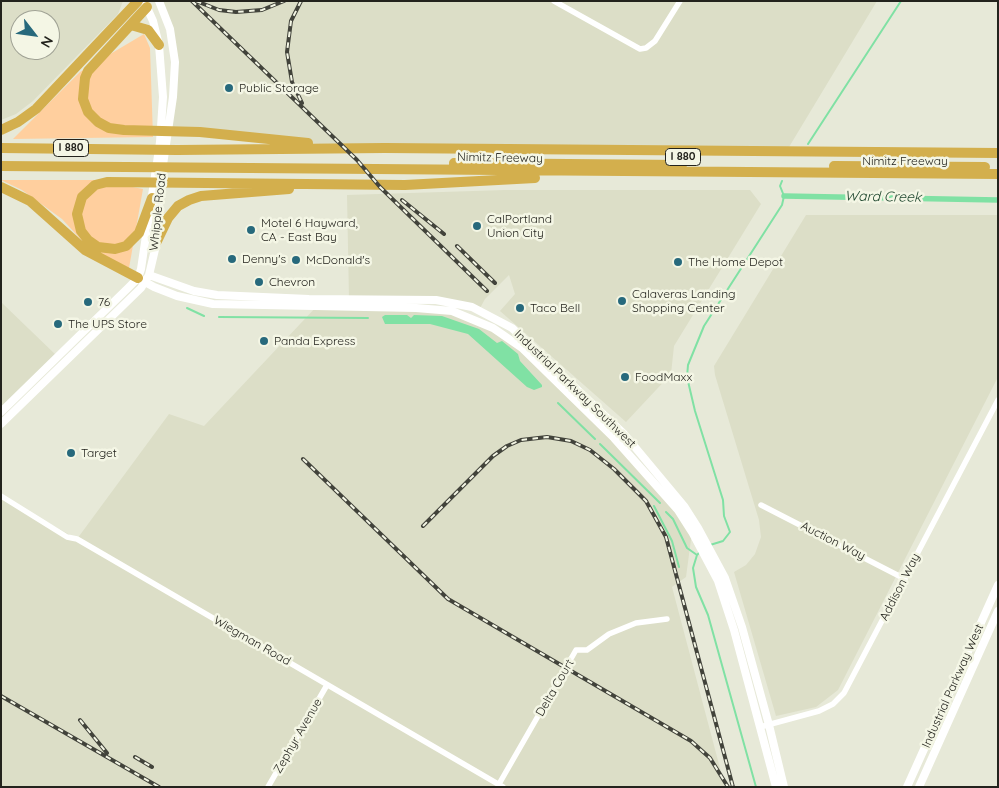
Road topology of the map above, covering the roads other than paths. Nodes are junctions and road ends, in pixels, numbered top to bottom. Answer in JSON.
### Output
{"nodes":[{"id":1,"x":159,"y":1,"type":"edge"},
{"id":2,"x":554,"y":1,"type":"edge"},
{"id":3,"x":680,"y":1,"type":"edge"},
{"id":4,"x":145,"y":3,"type":"edge"},
{"id":5,"x":131,"y":25,"type":"junction"},
{"id":6,"x":159,"y":46,"type":"junction"},
{"id":7,"x":1,"y":130,"type":"edge"},
{"id":8,"x":310,"y":146,"type":"junction"},
{"id":9,"x":1,"y":148,"type":"edge"},
{"id":10,"x":370,"y":148,"type":"junction"},
{"id":11,"x":385,"y":148,"type":"junction"},
{"id":12,"x":998,"y":153,"type":"edge"},
{"id":13,"x":998,"y":160,"type":"edge"},
{"id":14,"x":1,"y":166,"type":"edge"},
{"id":15,"x":998,"y":167,"type":"edge"},
{"id":16,"x":415,"y":170,"type":"junction"},
{"id":17,"x":577,"y":172,"type":"junction"},
{"id":18,"x":998,"y":174,"type":"edge"},
{"id":19,"x":345,"y":185,"type":"junction"},
{"id":20,"x":1,"y":187,"type":"edge"},
{"id":21,"x":152,"y":198,"type":"junction"},
{"id":22,"x":157,"y":241,"type":"junction"},
{"id":23,"x":144,"y":278,"type":"junction"},
{"id":24,"x":381,"y":298,"type":"junction"},
{"id":25,"x":378,"y":307,"type":"junction"},
{"id":26,"x":998,"y":400,"type":"edge"},
{"id":27,"x":1,"y":412,"type":"edge"},
{"id":28,"x":1,"y":424,"type":"edge"},
{"id":29,"x":624,"y":434,"type":"junction"},
{"id":30,"x":614,"y":438,"type":"junction"},
{"id":31,"x":1,"y":496,"type":"edge"},
{"id":32,"x":761,"y":504,"type":"dead end"},
{"id":33,"x":695,"y":530,"type":"junction"},
{"id":34,"x":905,"y":579,"type":"junction"},
{"id":35,"x":721,"y":580,"type":"junction"},
{"id":36,"x":998,"y":585,"type":"edge"},
{"id":37,"x":998,"y":611,"type":"edge"},
{"id":38,"x":667,"y":619,"type":"dead end"},
{"id":39,"x":327,"y":685,"type":"junction"},
{"id":40,"x":770,"y":725,"type":"junction"},
{"id":41,"x":760,"y":727,"type":"junction"},
{"id":42,"x":501,"y":786,"type":"edge"},
{"id":43,"x":268,"y":787,"type":"edge"},
{"id":44,"x":776,"y":787,"type":"edge"},
{"id":45,"x":784,"y":787,"type":"edge"},
{"id":46,"x":907,"y":787,"type":"edge"},
{"id":47,"x":919,"y":787,"type":"edge"}],
"edges":[{"from":1,"to":22,"type":"main road","name":"Whipple Road"},
{"from":2,"to":3,"type":"street"},
{"from":4,"to":5,"type":"highway"},
{"from":4,"to":6,"type":"main road","name":"Whipple Road"},
{"from":4,"to":7,"type":"highway"},
{"from":5,"to":6,"type":"highway"},
{"from":5,"to":8,"type":"highway"},
{"from":6,"to":21,"type":"main road","name":"Whipple Road"},
{"from":8,"to":9,"type":"highway","name":"Nimitz Freeway","number":"I 880"},
{"from":8,"to":10,"type":"highway","name":"Nimitz Freeway","number":"I 880"},
{"from":8,"to":11,"type":"highway"},
{"from":10,"to":11,"type":"highway","name":"Nimitz Freeway","number":"I 880"},
{"from":10,"to":13,"type":"highway","number":"I 880"},
{"from":11,"to":12,"type":"highway","name":"Nimitz Freeway","number":"I 880"},
{"from":14,"to":16,"type":"highway","name":"Nimitz Freeway","number":"I 880"},
{"from":15,"to":16,"type":"highway","number":"I 880"},
{"from":16,"to":17,"type":"highway","name":"Nimitz Freeway","number":"I 880"},
{"from":17,"to":18,"type":"highway","name":"Nimitz Freeway","number":"I 880"},
{"from":17,"to":19,"type":"highway"},
{"from":19,"to":21,"type":"highway"},
{"from":19,"to":22,"type":"highway"},
{"from":20,"to":23,"type":"highway"},
{"from":21,"to":23,"type":"main road","name":"Whipple Road"},
{"from":22,"to":23,"type":"main road","name":"Whipple Road"},
{"from":23,"to":24,"type":"main road","name":"Industrial Parkway Southwest"},
{"from":23,"to":25,"type":"main road","name":"Industrial Parkway Southwest"},
{"from":23,"to":27,"type":"main road"},
{"from":23,"to":28,"type":"main road"},
{"from":24,"to":25,"type":"main road"},
{"from":24,"to":29,"type":"main road","name":"Industrial Parkway Southwest"},
{"from":25,"to":30,"type":"main road","name":"Industrial Parkway Southwest"},
{"from":26,"to":34,"type":"street","name":"Addison Way"},
{"from":29,"to":30,"type":"main road"},
{"from":29,"to":33,"type":"main road","name":"Industrial Parkway Southwest"},
{"from":30,"to":33,"type":"main road","name":"Industrial Parkway Southwest"},
{"from":31,"to":39,"type":"street","name":"Wiegman Road"},
{"from":32,"to":34,"type":"street","name":"Auction Way"},
{"from":33,"to":35,"type":"main road","name":"Industrial Parkway Southwest"},
{"from":34,"to":40,"type":"street","name":"Addison Way"},
{"from":35,"to":40,"type":"main road","name":"Industrial Parkway Southwest"},
{"from":35,"to":41,"type":"main road","name":"Industrial Parkway Southwest"},
{"from":36,"to":46,"type":"main road","name":"Industrial Parkway West"},
{"from":37,"to":47,"type":"main road","name":"Industrial Parkway West"},
{"from":38,"to":42,"type":"street","name":"Delta Court"},
{"from":39,"to":42,"type":"street","name":"Wiegman Road"},
{"from":39,"to":43,"type":"street","name":"Zephyr Avenue"},
{"from":40,"to":41,"type":"street","name":"Addison Way"},
{"from":40,"to":45,"type":"main road","name":"Industrial Parkway Southwest"},
{"from":41,"to":44,"type":"main road","name":"Industrial Parkway Southwest"}]}
